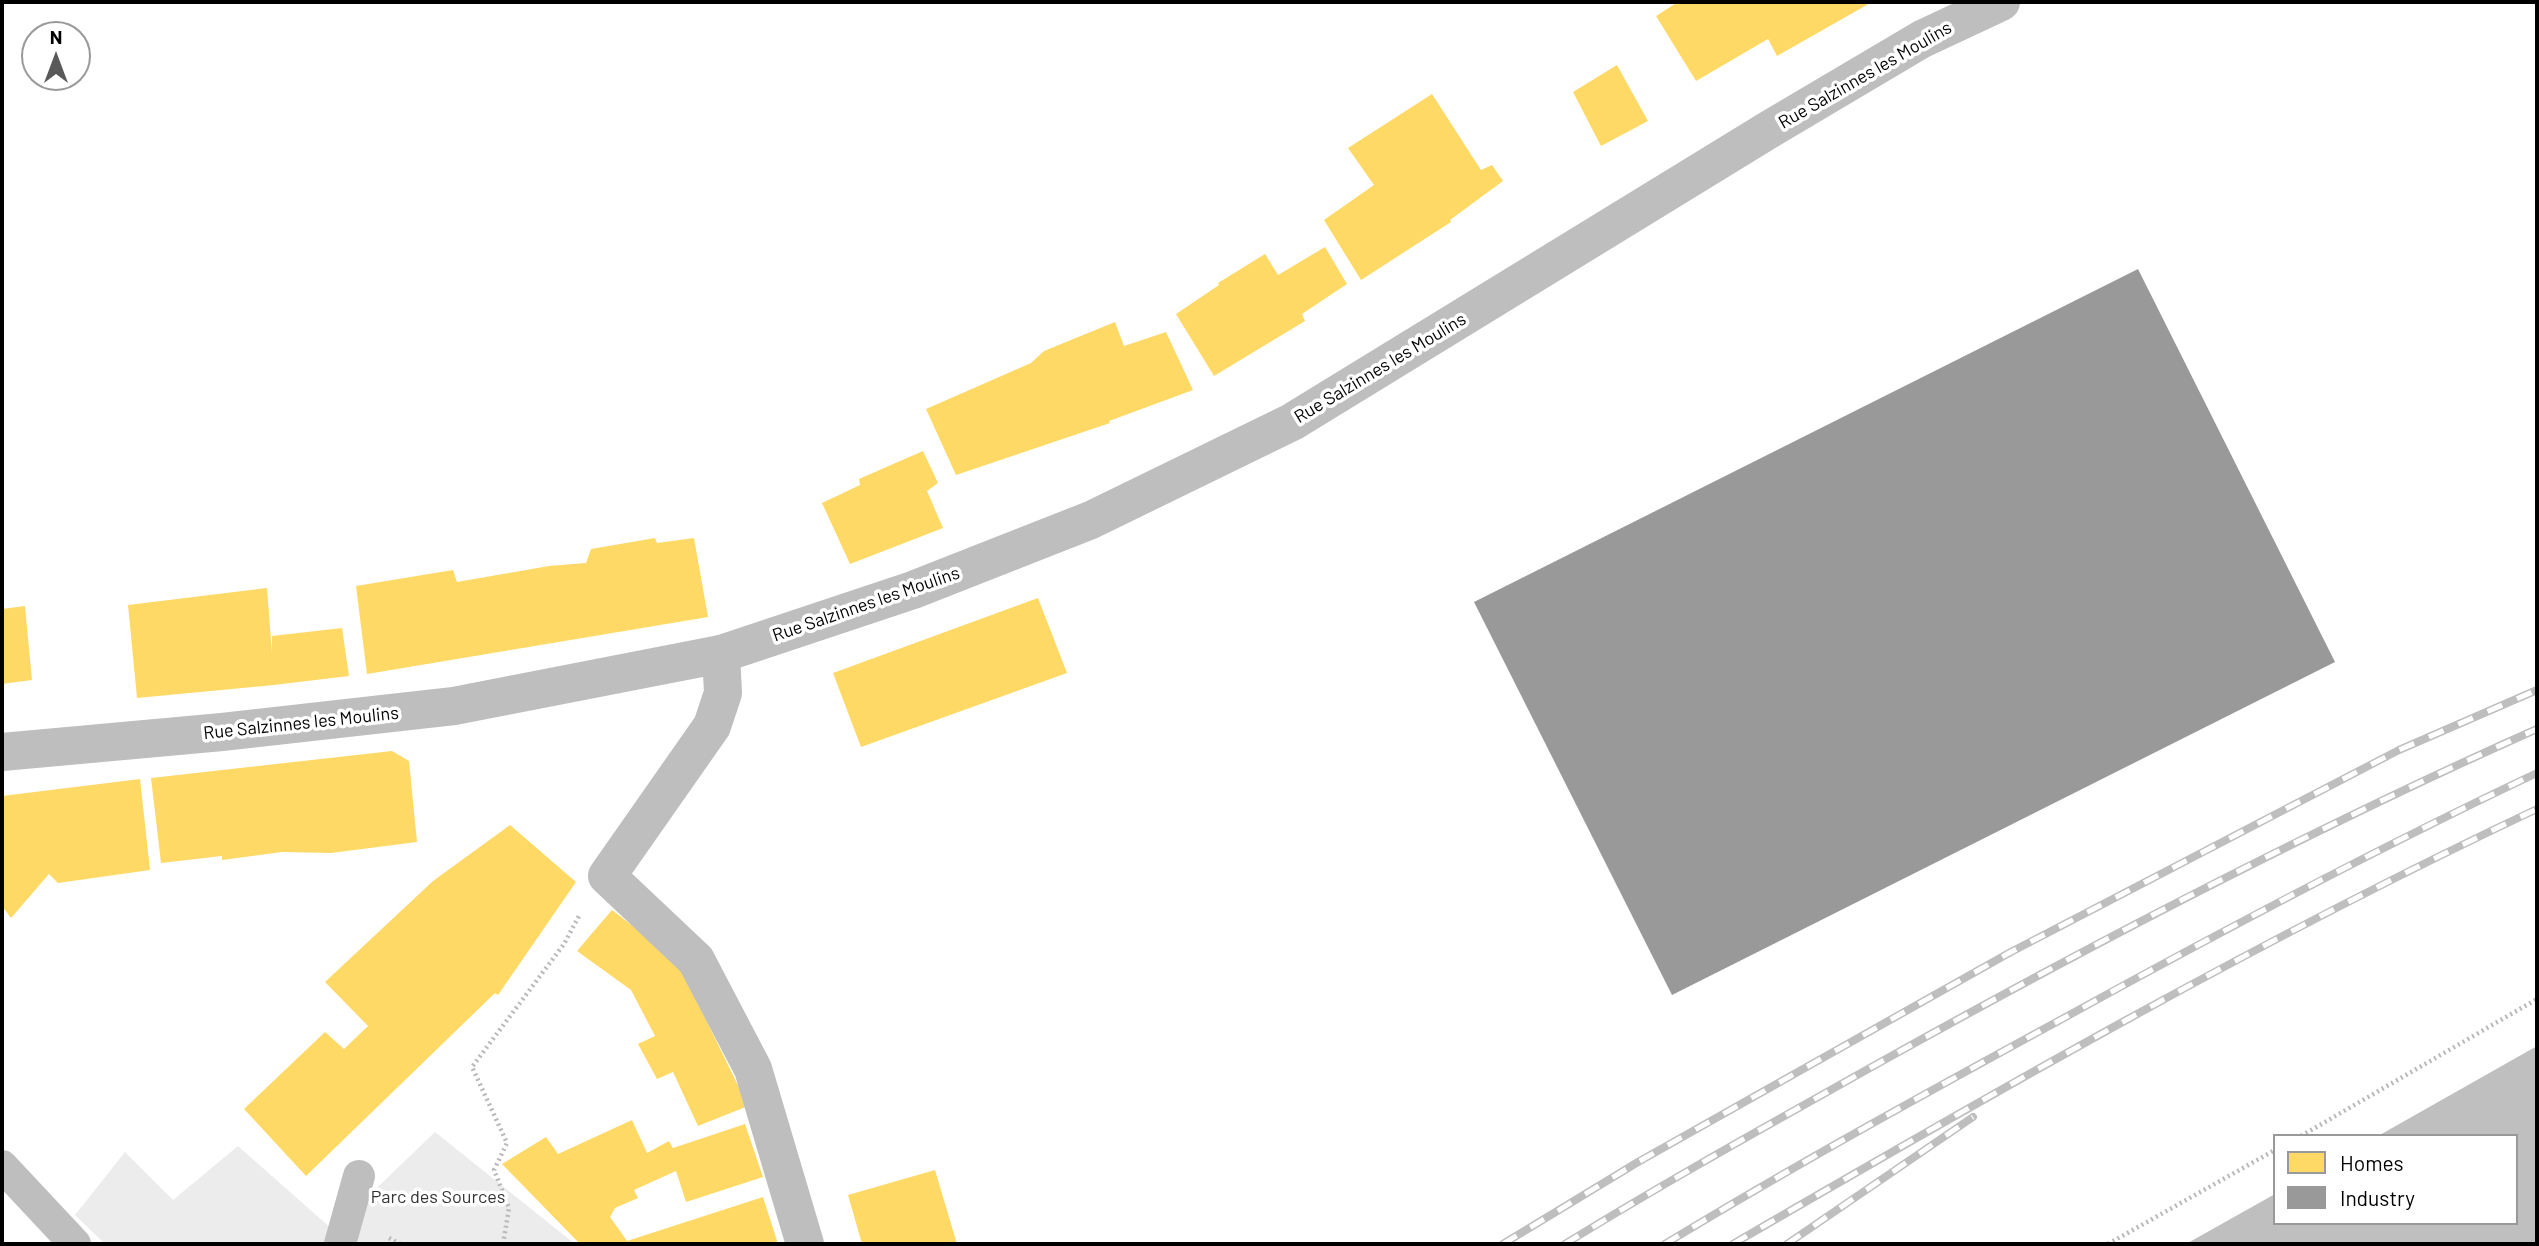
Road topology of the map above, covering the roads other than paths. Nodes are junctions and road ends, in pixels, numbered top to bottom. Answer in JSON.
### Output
{"nodes":[{"id":1,"x":2001,"y":2,"type":"edge"},
{"id":2,"x":721,"y":654,"type":"junction"},
{"id":3,"x":2,"y":752,"type":"edge"},
{"id":4,"x":2,"y":1166,"type":"edge"},
{"id":5,"x":359,"y":1176,"type":"dead end"},
{"id":6,"x":75,"y":1244,"type":"edge"},
{"id":7,"x":340,"y":1244,"type":"edge"},
{"id":8,"x":805,"y":1244,"type":"edge"}],
"edges":[{"from":1,"to":2,"type":"street","name":"Rue Salzinnes les Moulins"},
{"from":2,"to":3,"type":"street","name":"Rue Salzinnes les Moulins"},
{"from":2,"to":8,"type":"street"},
{"from":4,"to":6,"type":"lane"},
{"from":5,"to":7,"type":"lane"}]}
